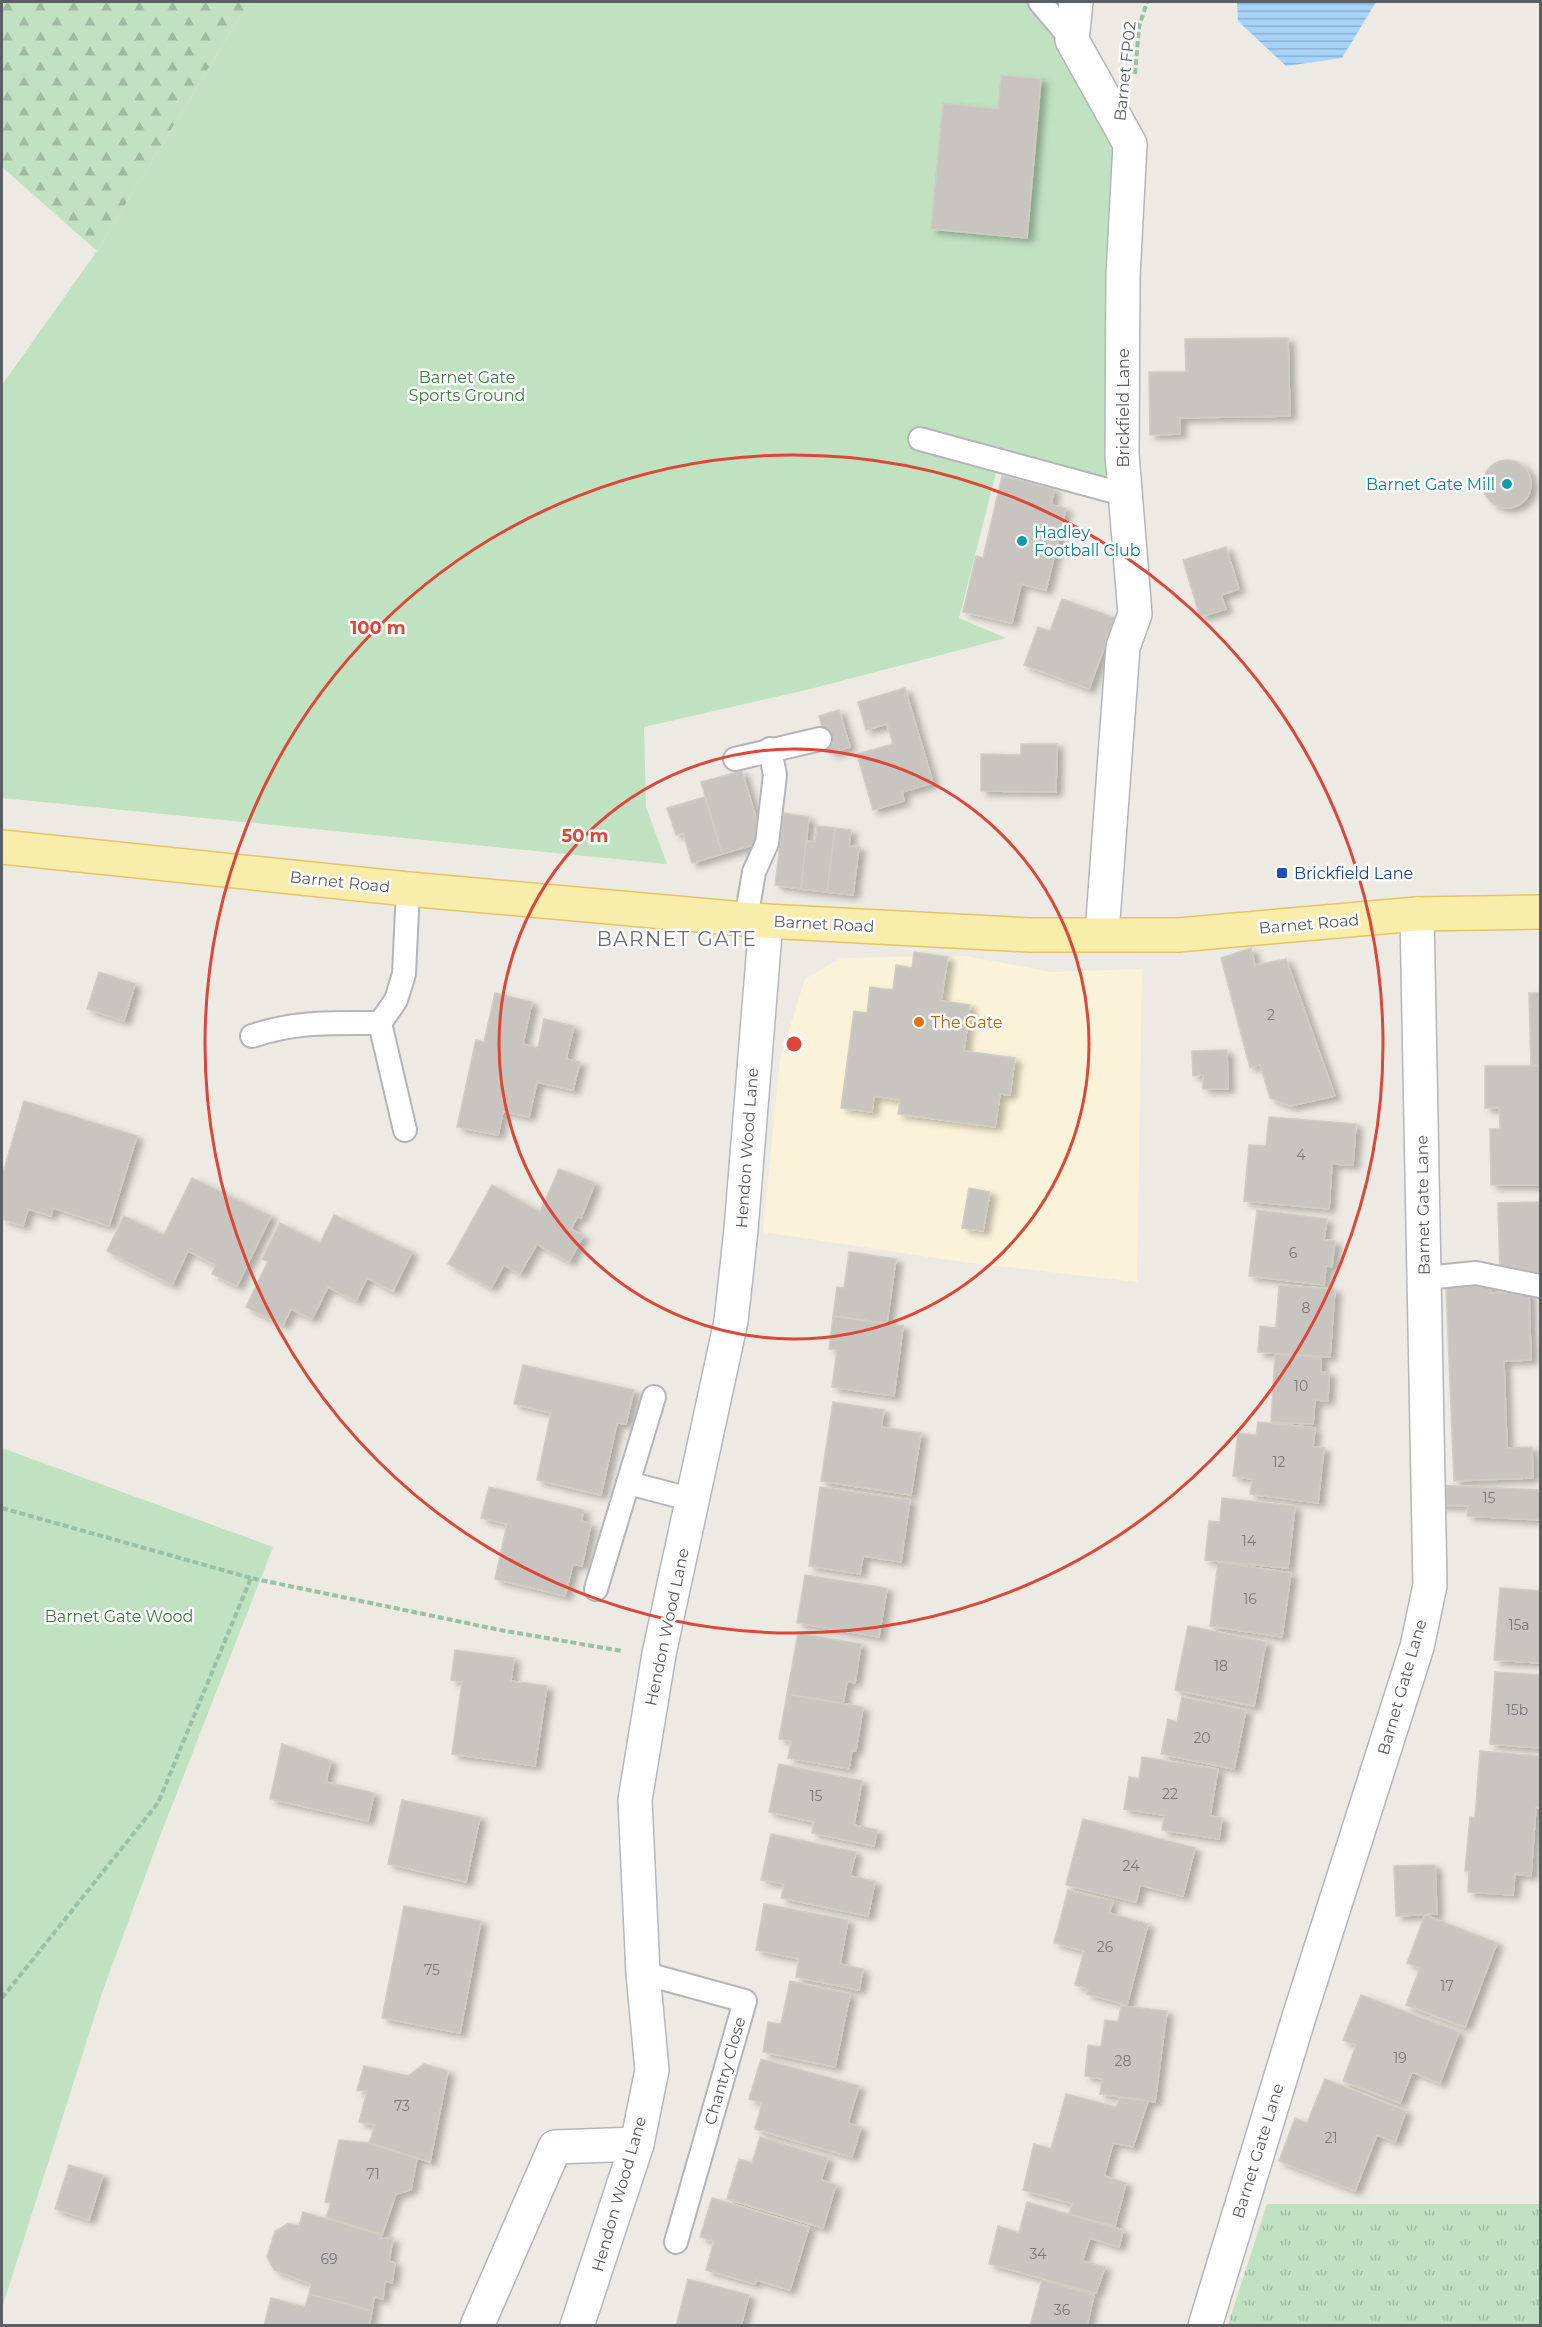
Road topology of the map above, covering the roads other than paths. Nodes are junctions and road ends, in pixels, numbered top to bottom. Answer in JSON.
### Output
{"nodes":[{"id":1,"x":1040,"y":2,"type":"edge"},
{"id":2,"x":1076,"y":2,"type":"edge"},
{"id":3,"x":1072,"y":40,"type":"junction"},
{"id":4,"x":920,"y":439,"type":"dead end"},
{"id":5,"x":1126,"y":495,"type":"junction"},
{"id":6,"x":820,"y":739,"type":"dead end"},
{"id":7,"x":770,"y":749,"type":"junction"},
{"id":8,"x":735,"y":759,"type":"dead end"},
{"id":9,"x":2,"y":847,"type":"edge"},
{"id":10,"x":408,"y":889,"type":"junction"},
{"id":11,"x":1540,"y":912,"type":"edge"},
{"id":12,"x":1417,"y":914,"type":"junction"},
{"id":13,"x":756,"y":920,"type":"junction"},
{"id":14,"x":1102,"y":934,"type":"junction"},
{"id":15,"x":380,"y":1023,"type":"junction"},
{"id":16,"x":252,"y":1036,"type":"dead end"},
{"id":17,"x":405,"y":1130,"type":"dead end"},
{"id":18,"x":1425,"y":1278,"type":"junction"},
{"id":19,"x":1540,"y":1286,"type":"edge"},
{"id":20,"x":654,"y":1397,"type":"dead end"},
{"id":21,"x":628,"y":1483,"type":"junction"},
{"id":22,"x":694,"y":1500,"type":"junction"},
{"id":23,"x":596,"y":1589,"type":"dead end"},
{"id":24,"x":644,"y":1973,"type":"junction"},
{"id":25,"x":637,"y":2144,"type":"junction"},
{"id":26,"x":676,"y":2242,"type":"dead end"},
{"id":27,"x":477,"y":2325,"type":"edge"},
{"id":28,"x":577,"y":2325,"type":"edge"},
{"id":29,"x":1205,"y":2325,"type":"edge"}],
"edges":[{"from":1,"to":3,"type":"lane"},
{"from":2,"to":3,"type":"street"},
{"from":3,"to":5,"type":"street","name":"Brickfield Lane"},
{"from":4,"to":5,"type":"lane"},
{"from":5,"to":14,"type":"street","name":"Brickfield Lane"},
{"from":6,"to":7,"type":"lane"},
{"from":7,"to":8,"type":"lane"},
{"from":7,"to":13,"type":"lane"},
{"from":9,"to":10,"type":"main road","name":"Barnet Road"},
{"from":10,"to":13,"type":"main road","name":"Barnet Road"},
{"from":10,"to":15,"type":"lane"},
{"from":11,"to":12,"type":"main road","name":"Barnet Road"},
{"from":12,"to":14,"type":"main road","name":"Barnet Road"},
{"from":12,"to":18,"type":"street","name":"Barnet Gate Lane"},
{"from":13,"to":14,"type":"main road","name":"Barnet Road"},
{"from":13,"to":22,"type":"street","name":"Hendon Wood Lane"},
{"from":15,"to":16,"type":"lane"},
{"from":15,"to":17,"type":"lane"},
{"from":18,"to":19,"type":"lane"},
{"from":18,"to":29,"type":"street","name":"Barnet Gate Lane"},
{"from":20,"to":21,"type":"lane"},
{"from":21,"to":22,"type":"lane"},
{"from":21,"to":23,"type":"lane"},
{"from":22,"to":24,"type":"street","name":"Hendon Wood Lane"},
{"from":24,"to":25,"type":"street","name":"Hendon Wood Lane"},
{"from":24,"to":26,"type":"lane","name":"Chantry Close"},
{"from":25,"to":27,"type":"street"},
{"from":25,"to":28,"type":"street","name":"Hendon Wood Lane"}]}
